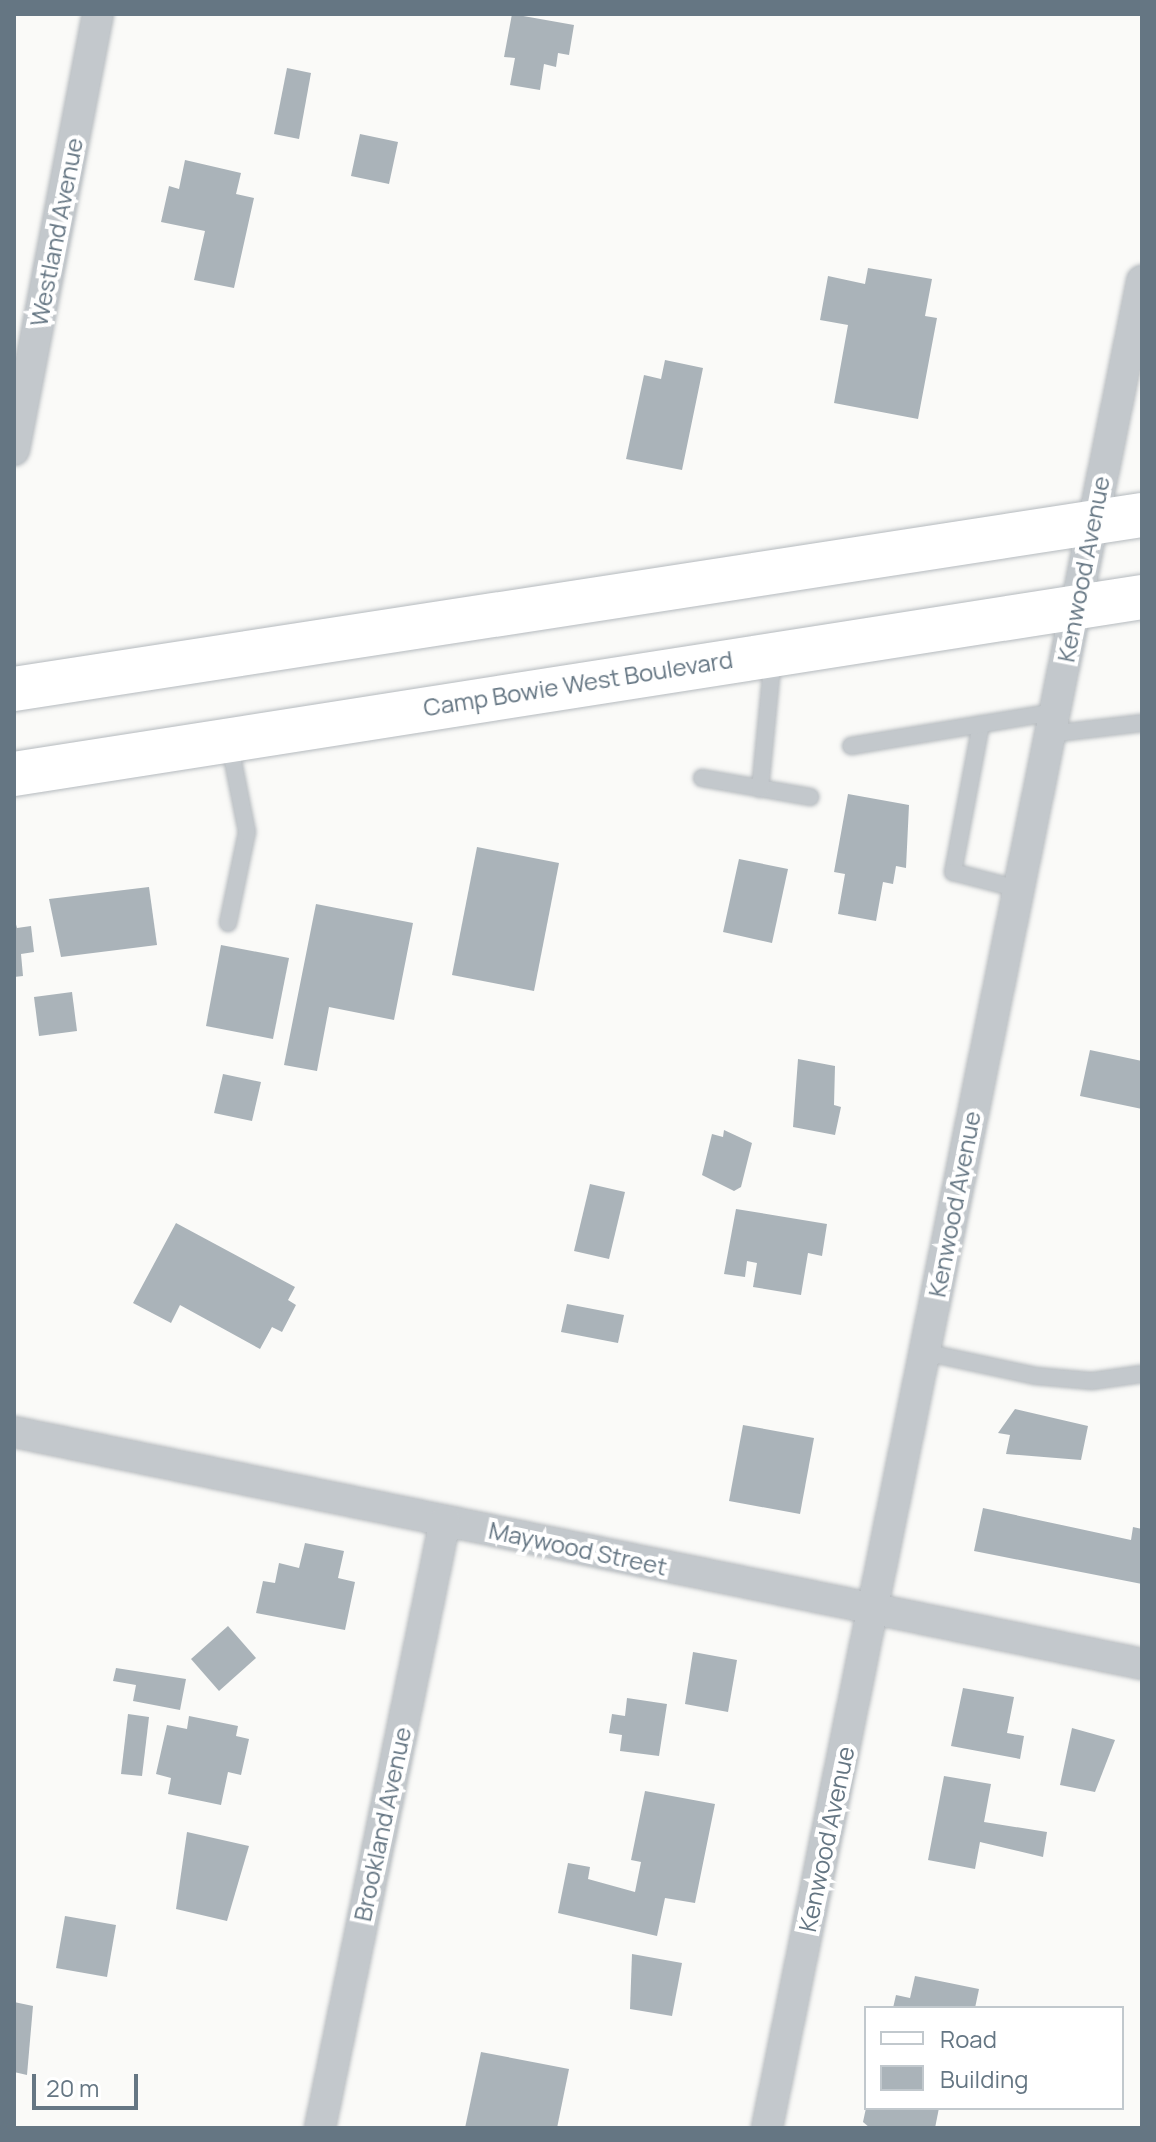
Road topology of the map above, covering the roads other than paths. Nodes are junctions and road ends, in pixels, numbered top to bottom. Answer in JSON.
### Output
{"nodes":[{"id":1,"x":98,"y":14,"type":"edge"},
{"id":2,"x":1142,"y":281,"type":"edge"},
{"id":3,"x":14,"y":450,"type":"edge"},
{"id":4,"x":1142,"y":515,"type":"edge"},
{"id":5,"x":1093,"y":520,"type":"junction"},
{"id":6,"x":1142,"y":597,"type":"edge"},
{"id":7,"x":1077,"y":603,"type":"junction"},
{"id":8,"x":774,"y":652,"type":"junction"},
{"id":9,"x":14,"y":689,"type":"edge"},
{"id":10,"x":1052,"y":723,"type":"junction"},
{"id":11,"x":1142,"y":723,"type":"edge"},
{"id":12,"x":981,"y":724,"type":"junction"},
{"id":13,"x":229,"y":740,"type":"junction"},
{"id":14,"x":851,"y":746,"type":"dead end"},
{"id":15,"x":14,"y":774,"type":"edge"},
{"id":16,"x":702,"y":778,"type":"dead end"},
{"id":17,"x":760,"y":789,"type":"junction"},
{"id":18,"x":810,"y":797,"type":"dead end"},
{"id":19,"x":1019,"y":889,"type":"junction"},
{"id":20,"x":228,"y":923,"type":"dead end"},
{"id":21,"x":924,"y":1352,"type":"junction"},
{"id":22,"x":1142,"y":1374,"type":"edge"},
{"id":23,"x":14,"y":1432,"type":"edge"},
{"id":24,"x":445,"y":1521,"type":"junction"},
{"id":25,"x":873,"y":1609,"type":"junction"},
{"id":26,"x":1142,"y":1664,"type":"edge"},
{"id":27,"x":320,"y":2128,"type":"edge"},
{"id":28,"x":767,"y":2128,"type":"edge"}],
"edges":[{"from":1,"to":3,"type":"street","name":"Westland Avenue"},
{"from":2,"to":5,"type":"street","name":"Kenwood Avenue"},
{"from":4,"to":5,"type":"main road"},
{"from":5,"to":7,"type":"street","name":"Kenwood Avenue"},
{"from":5,"to":9,"type":"main road"},
{"from":6,"to":7,"type":"main road","name":"Camp Bowie West Boulevard"},
{"from":7,"to":8,"type":"main road","name":"Camp Bowie West Boulevard"},
{"from":7,"to":10,"type":"street","name":"Kenwood Avenue"},
{"from":8,"to":13,"type":"main road","name":"Camp Bowie West Boulevard"},
{"from":8,"to":17,"type":"lane"},
{"from":10,"to":11,"type":"lane"},
{"from":10,"to":12,"type":"lane"},
{"from":10,"to":19,"type":"street","name":"Kenwood Avenue"},
{"from":12,"to":14,"type":"lane"},
{"from":12,"to":19,"type":"lane"},
{"from":13,"to":15,"type":"main road","name":"Camp Bowie West Boulevard"},
{"from":13,"to":20,"type":"lane"},
{"from":16,"to":17,"type":"lane"},
{"from":17,"to":18,"type":"lane"},
{"from":19,"to":21,"type":"street","name":"Kenwood Avenue"},
{"from":21,"to":22,"type":"lane"},
{"from":21,"to":25,"type":"street","name":"Kenwood Avenue"},
{"from":23,"to":24,"type":"street","name":"Maywood Street"},
{"from":24,"to":25,"type":"street","name":"Maywood Street"},
{"from":24,"to":27,"type":"street","name":"Brookland Avenue"},
{"from":25,"to":26,"type":"street","name":"Maywood Street"},
{"from":25,"to":28,"type":"street","name":"Kenwood Avenue"}]}
